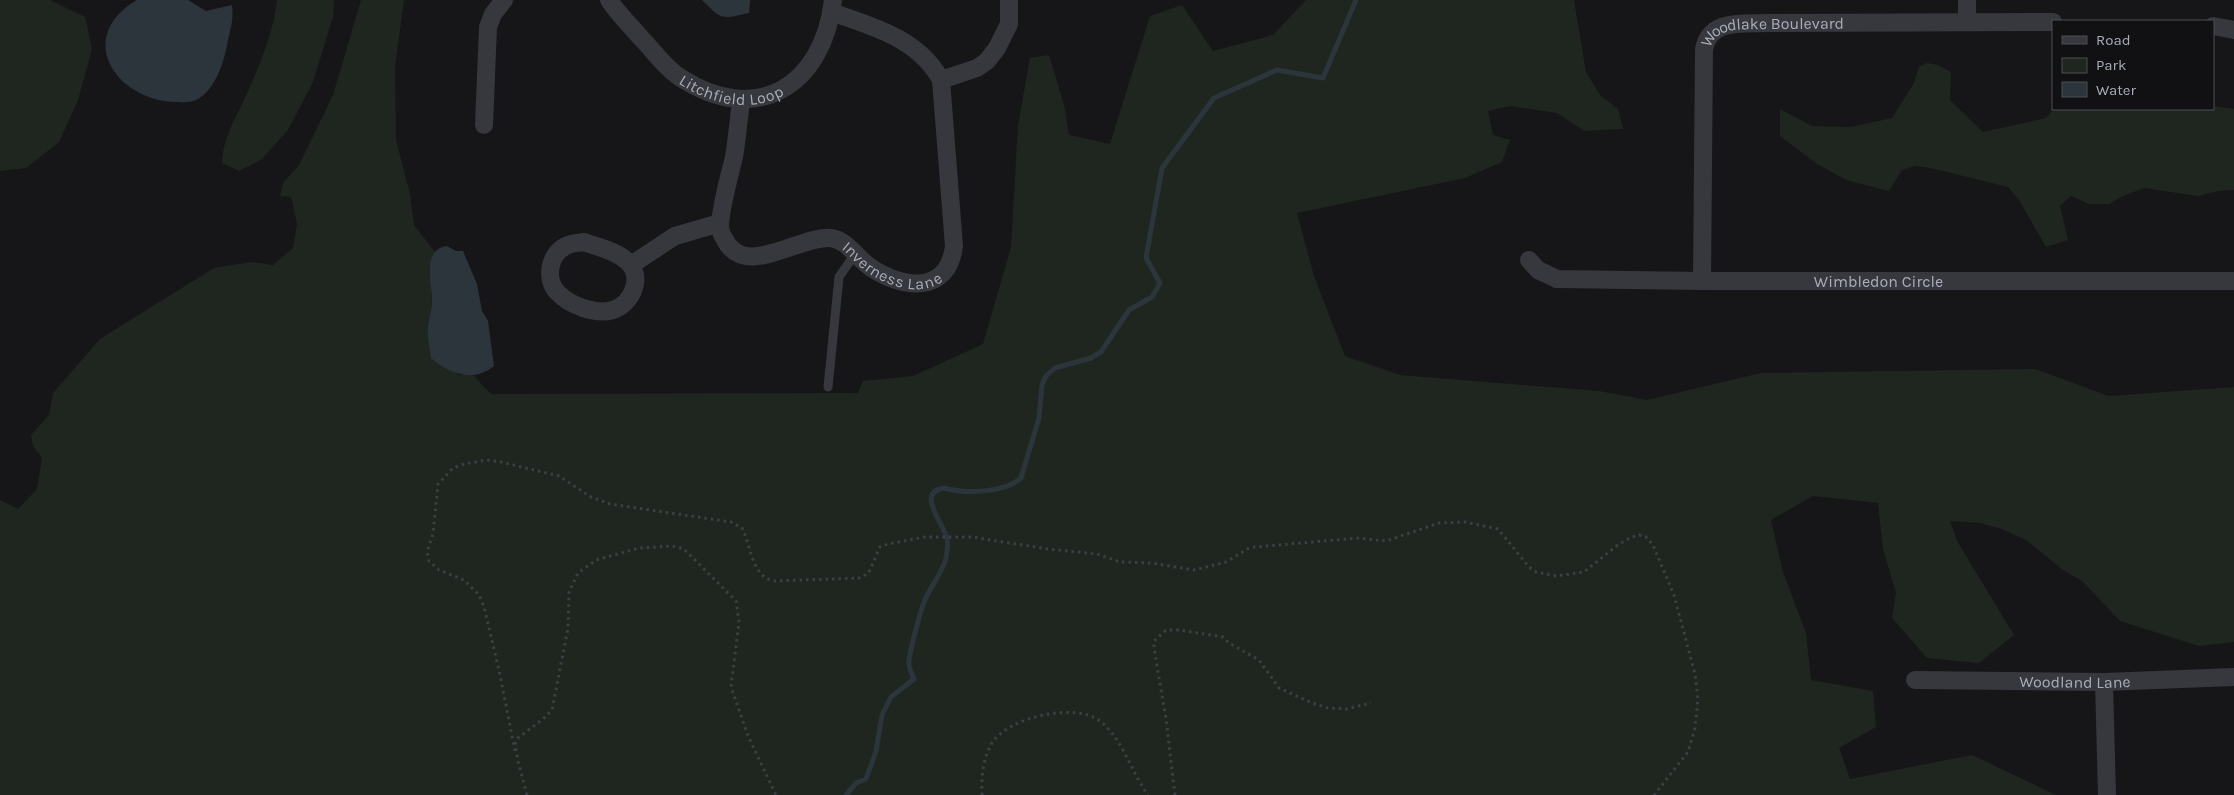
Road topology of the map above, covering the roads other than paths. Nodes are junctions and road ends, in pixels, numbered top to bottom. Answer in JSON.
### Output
{"nodes":[{"id":1,"x":504,"y":0,"type":"edge"},
{"id":2,"x":609,"y":0,"type":"edge"},
{"id":3,"x":1009,"y":0,"type":"edge"},
{"id":4,"x":1967,"y":0,"type":"edge"},
{"id":5,"x":832,"y":6,"type":"edge"},
{"id":6,"x":1967,"y":22,"type":"junction"},
{"id":7,"x":2052,"y":22,"type":"edge"},
{"id":8,"x":2214,"y":26,"type":"edge"},
{"id":9,"x":2234,"y":30,"type":"edge"},
{"id":10,"x":941,"y":80,"type":"junction"},
{"id":11,"x":742,"y":100,"type":"junction"},
{"id":12,"x":484,"y":125,"type":"dead end"},
{"id":13,"x":720,"y":223,"type":"junction"},
{"id":14,"x":855,"y":254,"type":"junction"},
{"id":15,"x":1529,"y":260,"type":"dead end"},
{"id":16,"x":631,"y":265,"type":"junction"},
{"id":17,"x":1702,"y":281,"type":"junction"},
{"id":18,"x":2234,"y":281,"type":"edge"},
{"id":19,"x":828,"y":387,"type":"dead end"},
{"id":20,"x":2234,"y":677,"type":"edge"},
{"id":21,"x":1915,"y":680,"type":"dead end"},
{"id":22,"x":2104,"y":682,"type":"junction"},
{"id":23,"x":2107,"y":795,"type":"edge"}],
"edges":[{"from":1,"to":12,"type":"street"},
{"from":2,"to":11,"type":"street","name":"Litchfield Loop"},
{"from":3,"to":10,"type":"street"},
{"from":4,"to":6,"type":"street"},
{"from":5,"to":10,"type":"street"},
{"from":5,"to":11,"type":"street","name":"Litchfield Loop"},
{"from":6,"to":7,"type":"street","name":"Woodlake Boulevard"},
{"from":6,"to":17,"type":"street","name":"Woodlake Boulevard"},
{"from":8,"to":9,"type":"street"},
{"from":10,"to":14,"type":"street","name":"Inverness Lane"},
{"from":11,"to":13,"type":"street"},
{"from":13,"to":14,"type":"street","name":"Inverness Lane"},
{"from":13,"to":16,"type":"street"},
{"from":14,"to":19,"type":"lane"},
{"from":15,"to":17,"type":"street","name":"Wimbledon Circle"},
{"from":16,"to":16,"type":"street"},
{"from":17,"to":18,"type":"street","name":"Wimbledon Circle"},
{"from":20,"to":22,"type":"street","name":"Woodland Lane"},
{"from":21,"to":22,"type":"street","name":"Woodland Lane"},
{"from":22,"to":23,"type":"street"}]}
